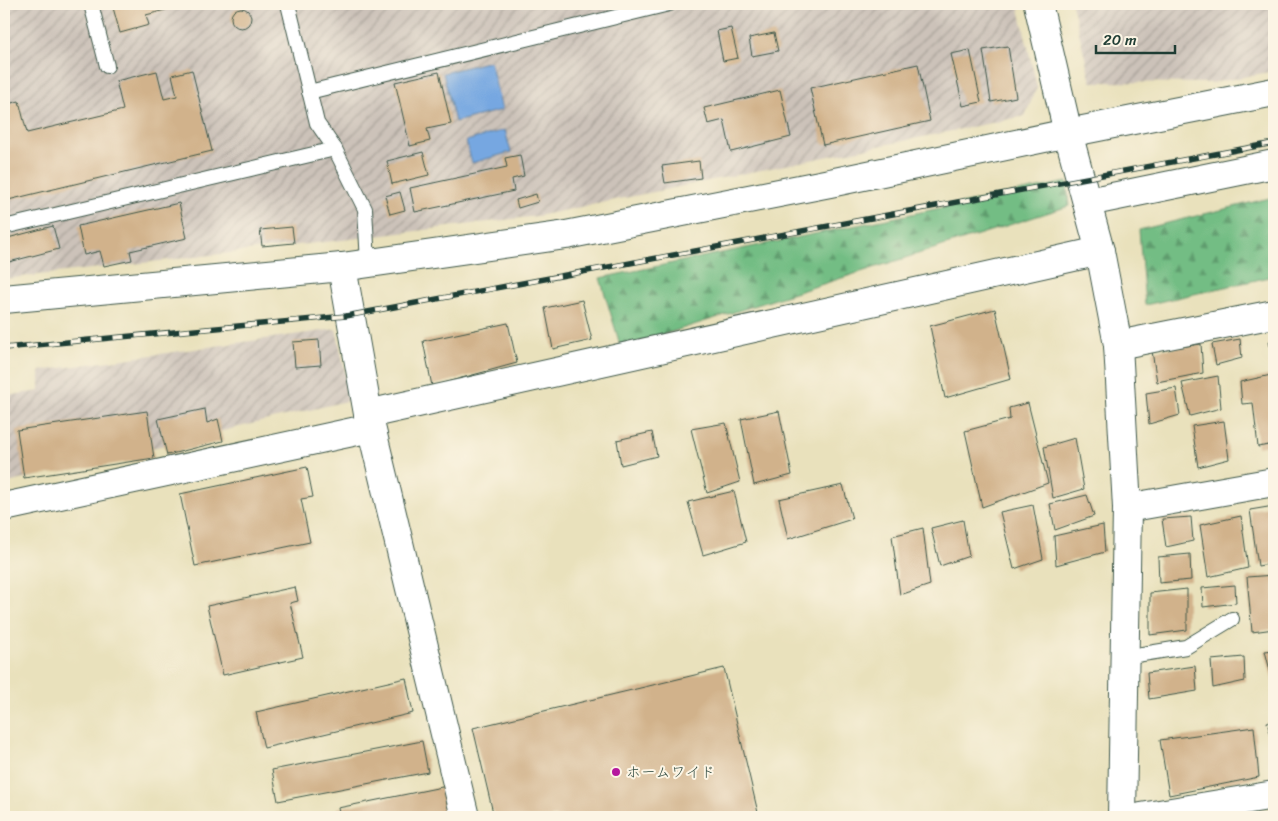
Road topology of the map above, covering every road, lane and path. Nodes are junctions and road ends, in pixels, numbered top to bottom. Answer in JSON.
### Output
{"nodes":[{"id":1,"x":91,"y":4,"type":"edge"},
{"id":2,"x":288,"y":4,"type":"edge"},
{"id":3,"x":669,"y":4,"type":"edge"},
{"id":4,"x":1038,"y":4,"type":"edge"},
{"id":5,"x":107,"y":66,"type":"dead end"},
{"id":6,"x":309,"y":92,"type":"junction"},
{"id":7,"x":1274,"y":92,"type":"edge"},
{"id":8,"x":1068,"y":132,"type":"junction"},
{"id":9,"x":335,"y":148,"type":"junction"},
{"id":10,"x":1274,"y":164,"type":"edge"},
{"id":11,"x":1088,"y":202,"type":"junction"},
{"id":12,"x":4,"y":227,"type":"edge"},
{"id":13,"x":1100,"y":251,"type":"junction"},
{"id":14,"x":355,"y":265,"type":"junction"},
{"id":15,"x":4,"y":299,"type":"edge"},
{"id":16,"x":1274,"y":314,"type":"edge"},
{"id":17,"x":1118,"y":345,"type":"junction"},
{"id":18,"x":369,"y":421,"type":"junction"},
{"id":19,"x":1274,"y":482,"type":"edge"},
{"id":20,"x":4,"y":507,"type":"edge"},
{"id":21,"x":1127,"y":508,"type":"junction"},
{"id":22,"x":1232,"y":620,"type":"dead end"},
{"id":23,"x":1124,"y":657,"type":"junction"},
{"id":24,"x":1274,"y":794,"type":"edge"},
{"id":25,"x":465,"y":817,"type":"edge"},
{"id":26,"x":1122,"y":817,"type":"edge"},
{"id":27,"x":1141,"y":817,"type":"edge"}],
"edges":[{"from":1,"to":5,"type":"lane"},
{"from":2,"to":6,"type":"lane"},
{"from":3,"to":6,"type":"lane"},
{"from":4,"to":8,"type":"street"},
{"from":6,"to":9,"type":"lane"},
{"from":7,"to":8,"type":"street"},
{"from":8,"to":11,"type":"street"},
{"from":8,"to":14,"type":"street"},
{"from":9,"to":12,"type":"lane"},
{"from":9,"to":14,"type":"lane"},
{"from":10,"to":11,"type":"street"},
{"from":11,"to":13,"type":"street"},
{"from":13,"to":17,"type":"street"},
{"from":13,"to":18,"type":"street"},
{"from":14,"to":15,"type":"street"},
{"from":14,"to":18,"type":"street"},
{"from":16,"to":17,"type":"street"},
{"from":17,"to":21,"type":"street"},
{"from":18,"to":20,"type":"street"},
{"from":18,"to":25,"type":"street"},
{"from":19,"to":21,"type":"street"},
{"from":21,"to":23,"type":"street"},
{"from":22,"to":23,"type":"lane"},
{"from":23,"to":26,"type":"street"},
{"from":24,"to":27,"type":"street"}]}
